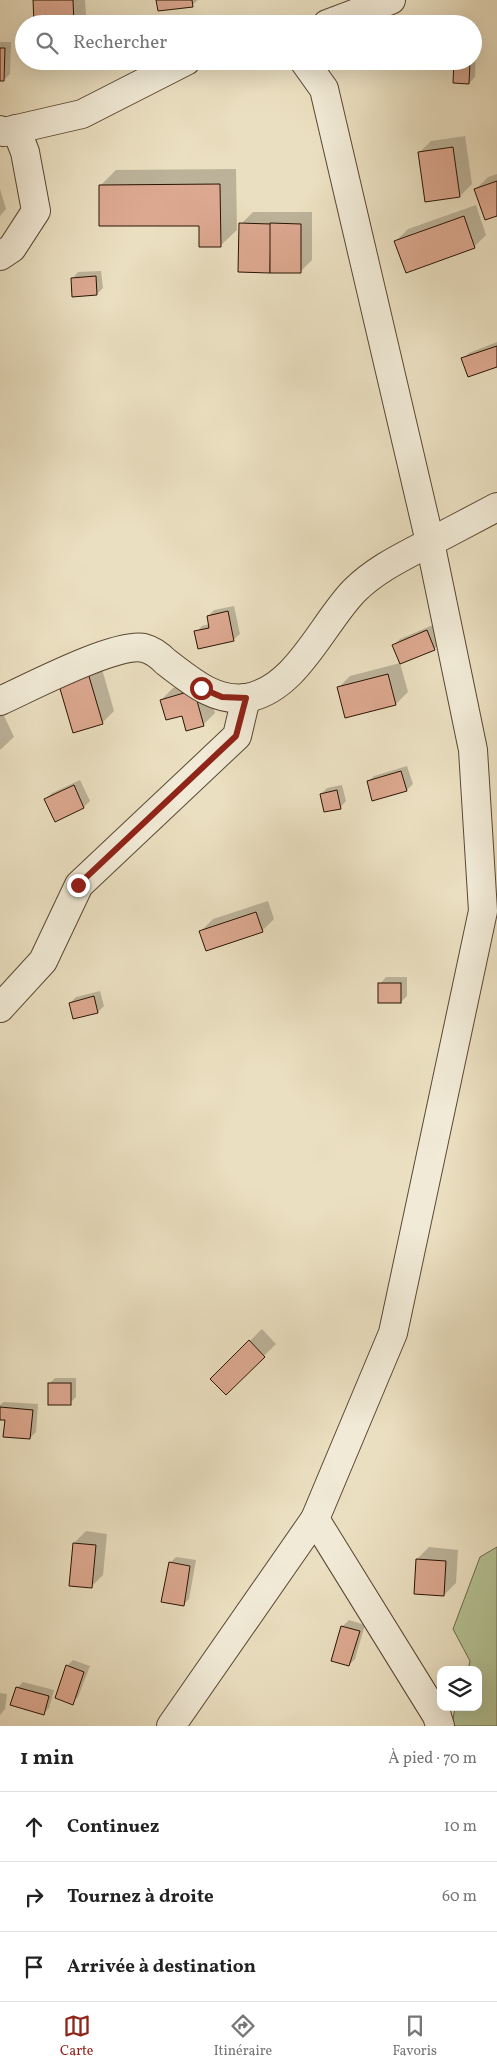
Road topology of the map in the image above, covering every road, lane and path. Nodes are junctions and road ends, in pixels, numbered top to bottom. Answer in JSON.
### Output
{"nodes":[{"id":1,"x":392,"y":0,"type":"edge"},
{"id":2,"x":351,"y":15,"type":"edge"},
{"id":3,"x":168,"y":70,"type":"edge"},
{"id":4,"x":310,"y":70,"type":"edge"},
{"id":5,"x":8,"y":130,"type":"edge"},
{"id":6,"x":0,"y":256,"type":"edge"},
{"id":7,"x":497,"y":508,"type":"edge"},
{"id":8,"x":430,"y":542,"type":"junction"},
{"id":9,"x":246,"y":698,"type":"junction"},
{"id":10,"x":0,"y":701,"type":"edge"},
{"id":11,"x":0,"y":1008,"type":"edge"},
{"id":12,"x":314,"y":1519,"type":"junction"},
{"id":13,"x":171,"y":1726,"type":"edge"},
{"id":14,"x":440,"y":1726,"type":"edge"}],
"edges":[{"from":1,"to":2,"type":"street"},
{"from":3,"to":5,"type":"street"},
{"from":4,"to":8,"type":"street"},
{"from":5,"to":6,"type":"street"},
{"from":7,"to":8,"type":"street"},
{"from":8,"to":9,"type":"street"},
{"from":8,"to":12,"type":"street"},
{"from":9,"to":10,"type":"street"},
{"from":9,"to":11,"type":"street"},
{"from":12,"to":13,"type":"street"},
{"from":12,"to":14,"type":"street"}]}
